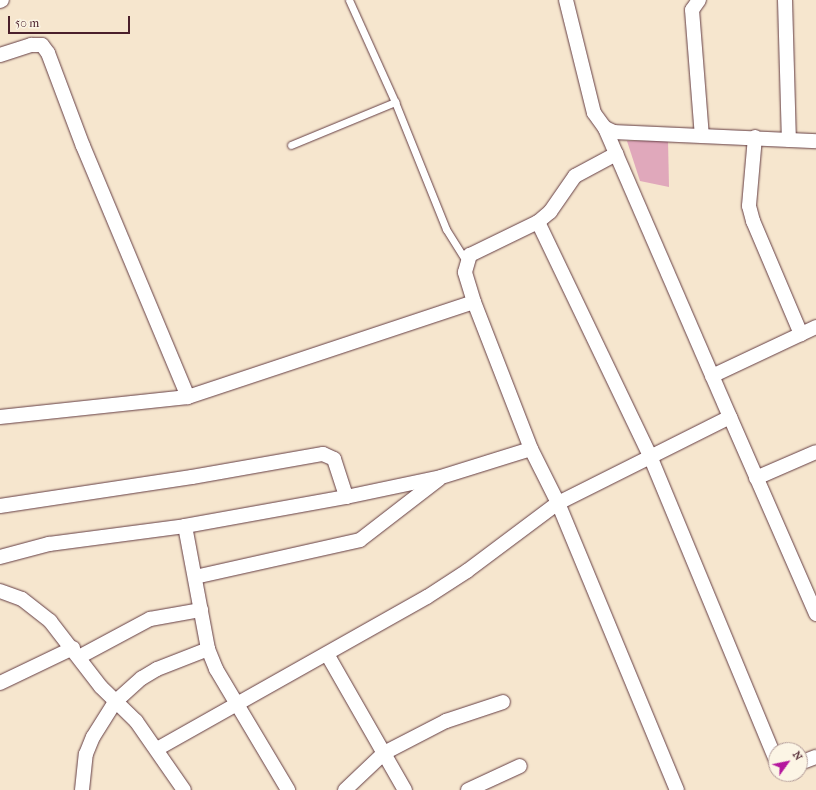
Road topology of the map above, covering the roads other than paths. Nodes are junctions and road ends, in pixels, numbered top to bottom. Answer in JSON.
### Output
{"nodes":[{"id":1,"x":349,"y":0,"type":"edge"},
{"id":2,"x":566,"y":0,"type":"edge"},
{"id":3,"x":699,"y":0,"type":"edge"},
{"id":4,"x":785,"y":0,"type":"edge"},
{"id":5,"x":0,"y":55,"type":"edge"},
{"id":6,"x":395,"y":102,"type":"junction"},
{"id":7,"x":605,"y":128,"type":"junction"},
{"id":8,"x":702,"y":136,"type":"junction"},
{"id":9,"x":755,"y":137,"type":"junction"},
{"id":10,"x":789,"y":140,"type":"junction"},
{"id":11,"x":816,"y":142,"type":"edge"},
{"id":12,"x":291,"y":145,"type":"dead end"},
{"id":13,"x":616,"y":154,"type":"junction"},
{"id":14,"x":538,"y":222,"type":"junction"},
{"id":15,"x":466,"y":261,"type":"junction"},
{"id":16,"x":474,"y":302,"type":"junction"},
{"id":17,"x":816,"y":327,"type":"edge"},
{"id":18,"x":801,"y":334,"type":"junction"},
{"id":19,"x":712,"y":376,"type":"junction"},
{"id":20,"x":188,"y":397,"type":"junction"},
{"id":21,"x":0,"y":417,"type":"edge"},
{"id":22,"x":730,"y":418,"type":"junction"},
{"id":23,"x":530,"y":449,"type":"junction"},
{"id":24,"x":816,"y":452,"type":"edge"},
{"id":25,"x":650,"y":456,"type":"junction"},
{"id":26,"x":441,"y":477,"type":"junction"},
{"id":27,"x":756,"y":478,"type":"junction"},
{"id":28,"x":346,"y":497,"type":"junction"},
{"id":29,"x":558,"y":503,"type":"junction"},
{"id":30,"x":0,"y":506,"type":"edge"},
{"id":31,"x":186,"y":526,"type":"junction"},
{"id":32,"x":0,"y":557,"type":"edge"},
{"id":33,"x":195,"y":577,"type":"junction"},
{"id":34,"x":3,"y":595,"type":"edge"},
{"id":35,"x":201,"y":610,"type":"junction"},
{"id":36,"x":816,"y":614,"type":"edge"},
{"id":37,"x":208,"y":649,"type":"junction"},
{"id":38,"x":76,"y":652,"type":"junction"},
{"id":39,"x":327,"y":654,"type":"junction"},
{"id":40,"x":0,"y":683,"type":"edge"},
{"id":41,"x":115,"y":702,"type":"junction"},
{"id":42,"x":503,"y":702,"type":"dead end"},
{"id":43,"x":236,"y":705,"type":"junction"},
{"id":44,"x":769,"y":742,"type":"edge"},
{"id":45,"x":158,"y":749,"type":"junction"},
{"id":46,"x":384,"y":753,"type":"junction"},
{"id":47,"x":520,"y":766,"type":"dead end"},
{"id":48,"x":82,"y":790,"type":"edge"},
{"id":49,"x":184,"y":790,"type":"edge"},
{"id":50,"x":288,"y":790,"type":"edge"},
{"id":51,"x":345,"y":790,"type":"edge"},
{"id":52,"x":405,"y":790,"type":"edge"},
{"id":53,"x":468,"y":790,"type":"edge"},
{"id":54,"x":677,"y":790,"type":"edge"}],
"edges":[{"from":1,"to":6,"type":"lane"},
{"from":2,"to":7,"type":"street"},
{"from":3,"to":8,"type":"street"},
{"from":4,"to":10,"type":"street"},
{"from":5,"to":20,"type":"street"},
{"from":6,"to":12,"type":"lane"},
{"from":6,"to":15,"type":"lane"},
{"from":7,"to":8,"type":"street"},
{"from":7,"to":13,"type":"street"},
{"from":8,"to":9,"type":"street"},
{"from":9,"to":10,"type":"street"},
{"from":9,"to":18,"type":"street"},
{"from":10,"to":11,"type":"street"},
{"from":13,"to":14,"type":"street"},
{"from":13,"to":19,"type":"street"},
{"from":14,"to":15,"type":"street"},
{"from":14,"to":25,"type":"street"},
{"from":15,"to":16,"type":"street"},
{"from":16,"to":20,"type":"street"},
{"from":16,"to":23,"type":"street"},
{"from":17,"to":18,"type":"street"},
{"from":18,"to":19,"type":"street"},
{"from":19,"to":22,"type":"street"},
{"from":20,"to":21,"type":"street"},
{"from":22,"to":25,"type":"street"},
{"from":22,"to":27,"type":"street"},
{"from":23,"to":26,"type":"street"},
{"from":23,"to":29,"type":"street"},
{"from":24,"to":27,"type":"street"},
{"from":25,"to":29,"type":"street"},
{"from":25,"to":44,"type":"street"},
{"from":26,"to":28,"type":"street"},
{"from":26,"to":33,"type":"street"},
{"from":27,"to":36,"type":"street"},
{"from":28,"to":30,"type":"street"},
{"from":28,"to":31,"type":"street"},
{"from":29,"to":39,"type":"street"},
{"from":29,"to":54,"type":"street"},
{"from":31,"to":32,"type":"street"},
{"from":31,"to":33,"type":"street"},
{"from":33,"to":35,"type":"street"},
{"from":34,"to":38,"type":"street"},
{"from":35,"to":37,"type":"street"},
{"from":35,"to":38,"type":"street"},
{"from":37,"to":41,"type":"street"},
{"from":37,"to":43,"type":"street"},
{"from":38,"to":40,"type":"street"},
{"from":38,"to":41,"type":"street"},
{"from":39,"to":43,"type":"street"},
{"from":39,"to":46,"type":"street"},
{"from":41,"to":45,"type":"street"},
{"from":41,"to":48,"type":"street"},
{"from":42,"to":46,"type":"street"},
{"from":43,"to":45,"type":"street"},
{"from":43,"to":50,"type":"street"},
{"from":45,"to":49,"type":"street"},
{"from":46,"to":51,"type":"street"},
{"from":46,"to":52,"type":"street"},
{"from":47,"to":53,"type":"street"}]}
